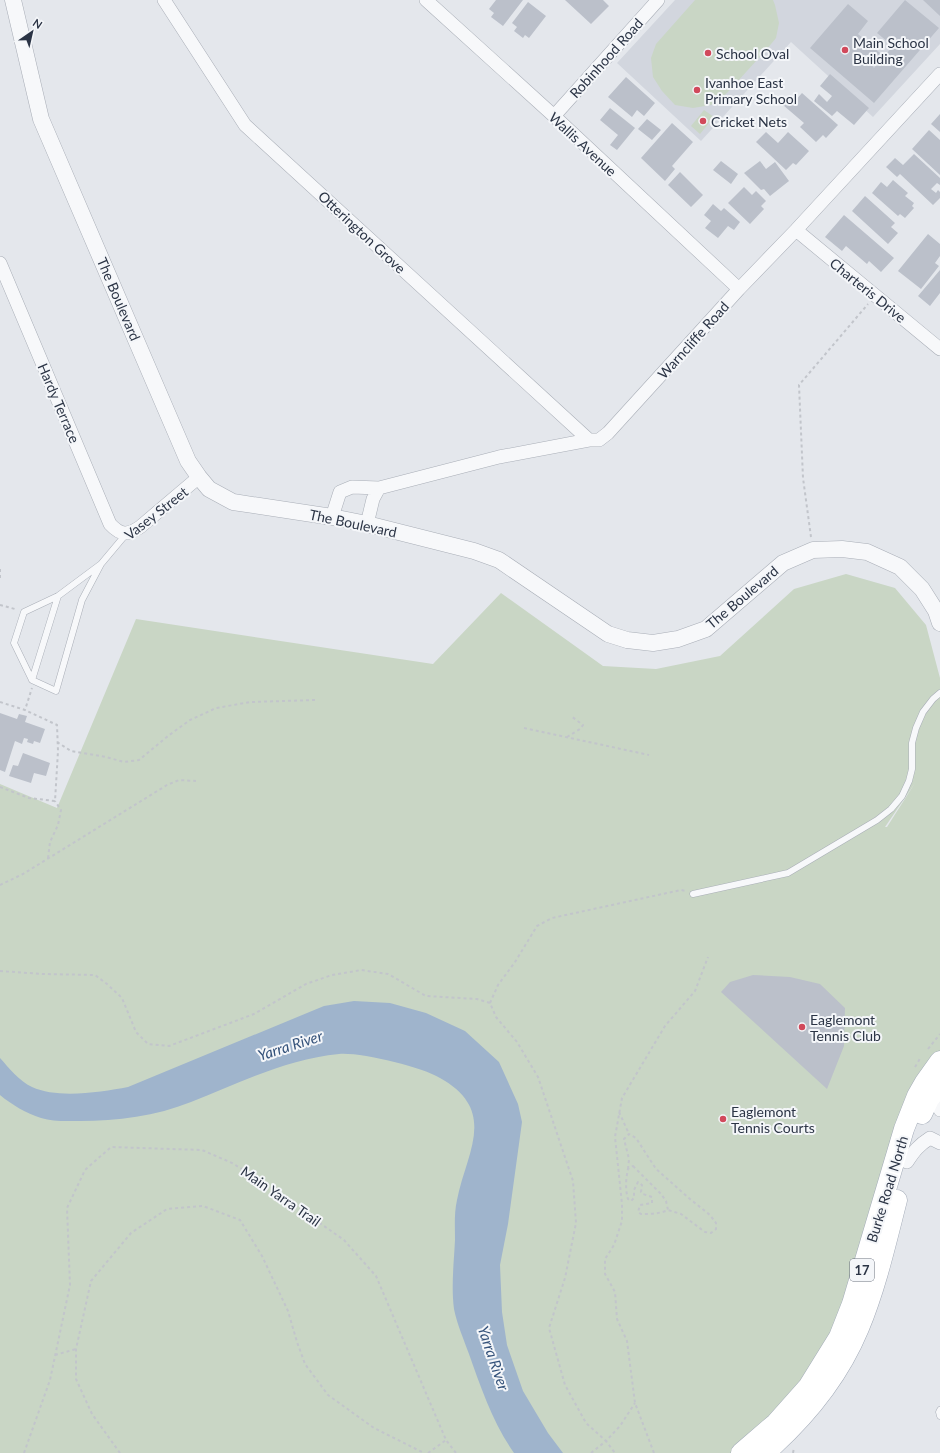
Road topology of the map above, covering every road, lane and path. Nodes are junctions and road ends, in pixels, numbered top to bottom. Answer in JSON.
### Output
{"nodes":[{"id":1,"x":13,"y":0,"type":"edge"},
{"id":2,"x":164,"y":0,"type":"edge"},
{"id":3,"x":426,"y":0,"type":"edge"},
{"id":4,"x":658,"y":0,"type":"edge"},
{"id":5,"x":939,"y":78,"type":"edge"},
{"id":6,"x":554,"y":116,"type":"junction"},
{"id":7,"x":796,"y":230,"type":"junction"},
{"id":8,"x":0,"y":263,"type":"edge"},
{"id":9,"x":739,"y":289,"type":"junction"},
{"id":10,"x":876,"y":296,"type":"junction"},
{"id":11,"x":940,"y":349,"type":"edge"},
{"id":12,"x":589,"y":440,"type":"junction"},
{"id":13,"x":199,"y":478,"type":"junction"},
{"id":14,"x":379,"y":488,"type":"junction"},
{"id":15,"x":332,"y":517,"type":"junction"},
{"id":16,"x":367,"y":524,"type":"junction"},
{"id":17,"x":127,"y":533,"type":"junction"},
{"id":18,"x":813,"y":550,"type":"junction"},
{"id":19,"x":101,"y":564,"type":"junction"},
{"id":20,"x":0,"y":569,"type":"edge"},
{"id":21,"x":0,"y":579,"type":"edge"},
{"id":22,"x":58,"y":596,"type":"junction"},
{"id":23,"x":0,"y":605,"type":"edge"},
{"id":24,"x":24,"y":612,"type":"junction"},
{"id":25,"x":940,"y":623,"type":"edge"},
{"id":26,"x":32,"y":680,"type":"junction"},
{"id":27,"x":32,"y":688,"type":"dead end"},
{"id":28,"x":940,"y":693,"type":"edge"},
{"id":29,"x":316,"y":700,"type":"dead end"},
{"id":30,"x":0,"y":702,"type":"edge"},
{"id":31,"x":25,"y":710,"type":"junction"},
{"id":32,"x":571,"y":716,"type":"dead end"},
{"id":33,"x":524,"y":728,"type":"dead end"},
{"id":34,"x":566,"y":737,"type":"junction"},
{"id":35,"x":57,"y":742,"type":"junction"},
{"id":36,"x":649,"y":755,"type":"dead end"},
{"id":37,"x":196,"y":781,"type":"dead end"},
{"id":38,"x":0,"y":787,"type":"edge"},
{"id":39,"x":55,"y":801,"type":"junction"},
{"id":40,"x":48,"y":858,"type":"junction"},
{"id":41,"x":0,"y":885,"type":"edge"},
{"id":42,"x":693,"y":894,"type":"joint"},
{"id":43,"x":708,"y":957,"type":"dead end"},
{"id":44,"x":0,"y":971,"type":"edge"},
{"id":45,"x":490,"y":1003,"type":"junction"},
{"id":46,"x":940,"y":1034,"type":"edge"},
{"id":47,"x":940,"y":1061,"type":"edge"},
{"id":48,"x":913,"y":1070,"type":"dead end"},
{"id":49,"x":940,"y":1085,"type":"edge"},
{"id":50,"x":940,"y":1095,"type":"edge"},
{"id":51,"x":940,"y":1110,"type":"edge"},
{"id":52,"x":619,"y":1111,"type":"junction"},
{"id":53,"x":629,"y":1134,"type":"junction"},
{"id":54,"x":940,"y":1143,"type":"edge"},
{"id":55,"x":908,"y":1162,"type":"junction"},
{"id":56,"x":628,"y":1169,"type":"junction"},
{"id":57,"x":628,"y":1199,"type":"junction"},
{"id":58,"x":622,"y":1204,"type":"junction"},
{"id":59,"x":668,"y":1210,"type":"junction"},
{"id":60,"x":76,"y":1349,"type":"junction"},
{"id":61,"x":55,"y":1356,"type":"junction"},
{"id":62,"x":635,"y":1403,"type":"junction"},
{"id":63,"x":940,"y":1410,"type":"edge"},
{"id":64,"x":940,"y":1416,"type":"edge"},
{"id":65,"x":446,"y":1440,"type":"junction"},
{"id":66,"x":606,"y":1441,"type":"junction"},
{"id":67,"x":24,"y":1453,"type":"edge"},
{"id":68,"x":120,"y":1453,"type":"edge"},
{"id":69,"x":424,"y":1453,"type":"edge"},
{"id":70,"x":428,"y":1453,"type":"edge"},
{"id":71,"x":456,"y":1453,"type":"edge"},
{"id":72,"x":591,"y":1453,"type":"edge"},
{"id":73,"x":615,"y":1453,"type":"edge"},
{"id":74,"x":654,"y":1453,"type":"edge"},
{"id":75,"x":741,"y":1453,"type":"edge"},
{"id":76,"x":765,"y":1453,"type":"edge"}],
"edges":[{"from":1,"to":13,"type":"street","name":"The Boulevard"},
{"from":2,"to":12,"type":"street","name":"Otterington Grove"},
{"from":3,"to":6,"type":"street","name":"Wallis Avenue"},
{"from":4,"to":6,"type":"street","name":"Robinhood Road"},
{"from":5,"to":7,"type":"street","name":"Warncliffe Road"},
{"from":6,"to":9,"type":"street","name":"Wallis Avenue"},
{"from":7,"to":9,"type":"street","name":"Warncliffe Road"},
{"from":7,"to":10,"type":"street","name":"Charteris Drive"},
{"from":8,"to":17,"type":"street","name":"Hardy Terrace"},
{"from":9,"to":12,"type":"street","name":"Warncliffe Road"},
{"from":10,"to":11,"type":"street","name":"Charteris Drive"},
{"from":10,"to":18,"type":"path"},
{"from":12,"to":14,"type":"street","name":"Warncliffe Road"},
{"from":13,"to":15,"type":"street","name":"The Boulevard"},
{"from":13,"to":17,"type":"street","name":"Vasey Street"},
{"from":14,"to":15,"type":"street","name":"Warncliffe Road"},
{"from":14,"to":16,"type":"street"},
{"from":15,"to":16,"type":"street","name":"The Boulevard"},
{"from":16,"to":18,"type":"street","name":"The Boulevard"},
{"from":17,"to":19,"type":"lane","name":"Vasey Street"},
{"from":18,"to":25,"type":"street","name":"The Boulevard"},
{"from":19,"to":22,"type":"lane","name":"Vasey Street"},
{"from":19,"to":26,"type":"lane"},
{"from":20,"to":21,"type":"path"},
{"from":22,"to":24,"type":"lane","name":"Vasey Street"},
{"from":22,"to":26,"type":"lane"},
{"from":23,"to":24,"type":"path"},
{"from":24,"to":26,"type":"lane"},
{"from":27,"to":31,"type":"path"},
{"from":28,"to":42,"type":"lane"},
{"from":29,"to":35,"type":"path"},
{"from":30,"to":31,"type":"path"},
{"from":31,"to":35,"type":"path"},
{"from":32,"to":34,"type":"path"},
{"from":33,"to":34,"type":"path"},
{"from":34,"to":36,"type":"path"},
{"from":35,"to":39,"type":"path"},
{"from":37,"to":40,"type":"path"},
{"from":38,"to":39,"type":"path"},
{"from":39,"to":40,"type":"path"},
{"from":40,"to":41,"type":"path"},
{"from":42,"to":45,"type":"path"},
{"from":43,"to":52,"type":"path"},
{"from":44,"to":45,"type":"path"},
{"from":45,"to":66,"type":"path"},
{"from":46,"to":48,"type":"path"},
{"from":47,"to":75,"type":"main road","name":"Burke Road North","number":"17"},
{"from":49,"to":55,"type":"main road","name":"Burke Road North","number":"17"},
{"from":50,"to":51,"type":"street"},
{"from":52,"to":53,"type":"path"},
{"from":52,"to":58,"type":"path"},
{"from":53,"to":56,"type":"path"},
{"from":53,"to":59,"type":"path"},
{"from":54,"to":55,"type":"street"},
{"from":55,"to":76,"type":"main road","name":"Burke Road North","number":"17"},
{"from":56,"to":57,"type":"path"},
{"from":56,"to":59,"type":"path"},
{"from":57,"to":58,"type":"path"},
{"from":57,"to":59,"type":"path"},
{"from":58,"to":62,"type":"path"},
{"from":60,"to":61,"type":"path"},
{"from":60,"to":68,"type":"path"},
{"from":60,"to":69,"type":"path"},
{"from":61,"to":65,"type":"path","name":"Main Yarra Trail"},
{"from":61,"to":67,"type":"path","name":"Main Yarra Trail"},
{"from":62,"to":66,"type":"path"},
{"from":62,"to":74,"type":"path"},
{"from":63,"to":64,"type":"lane"},
{"from":65,"to":70,"type":"path"},
{"from":65,"to":71,"type":"path","name":"Main Yarra Trail"},
{"from":66,"to":72,"type":"path"},
{"from":66,"to":73,"type":"path"}]}
